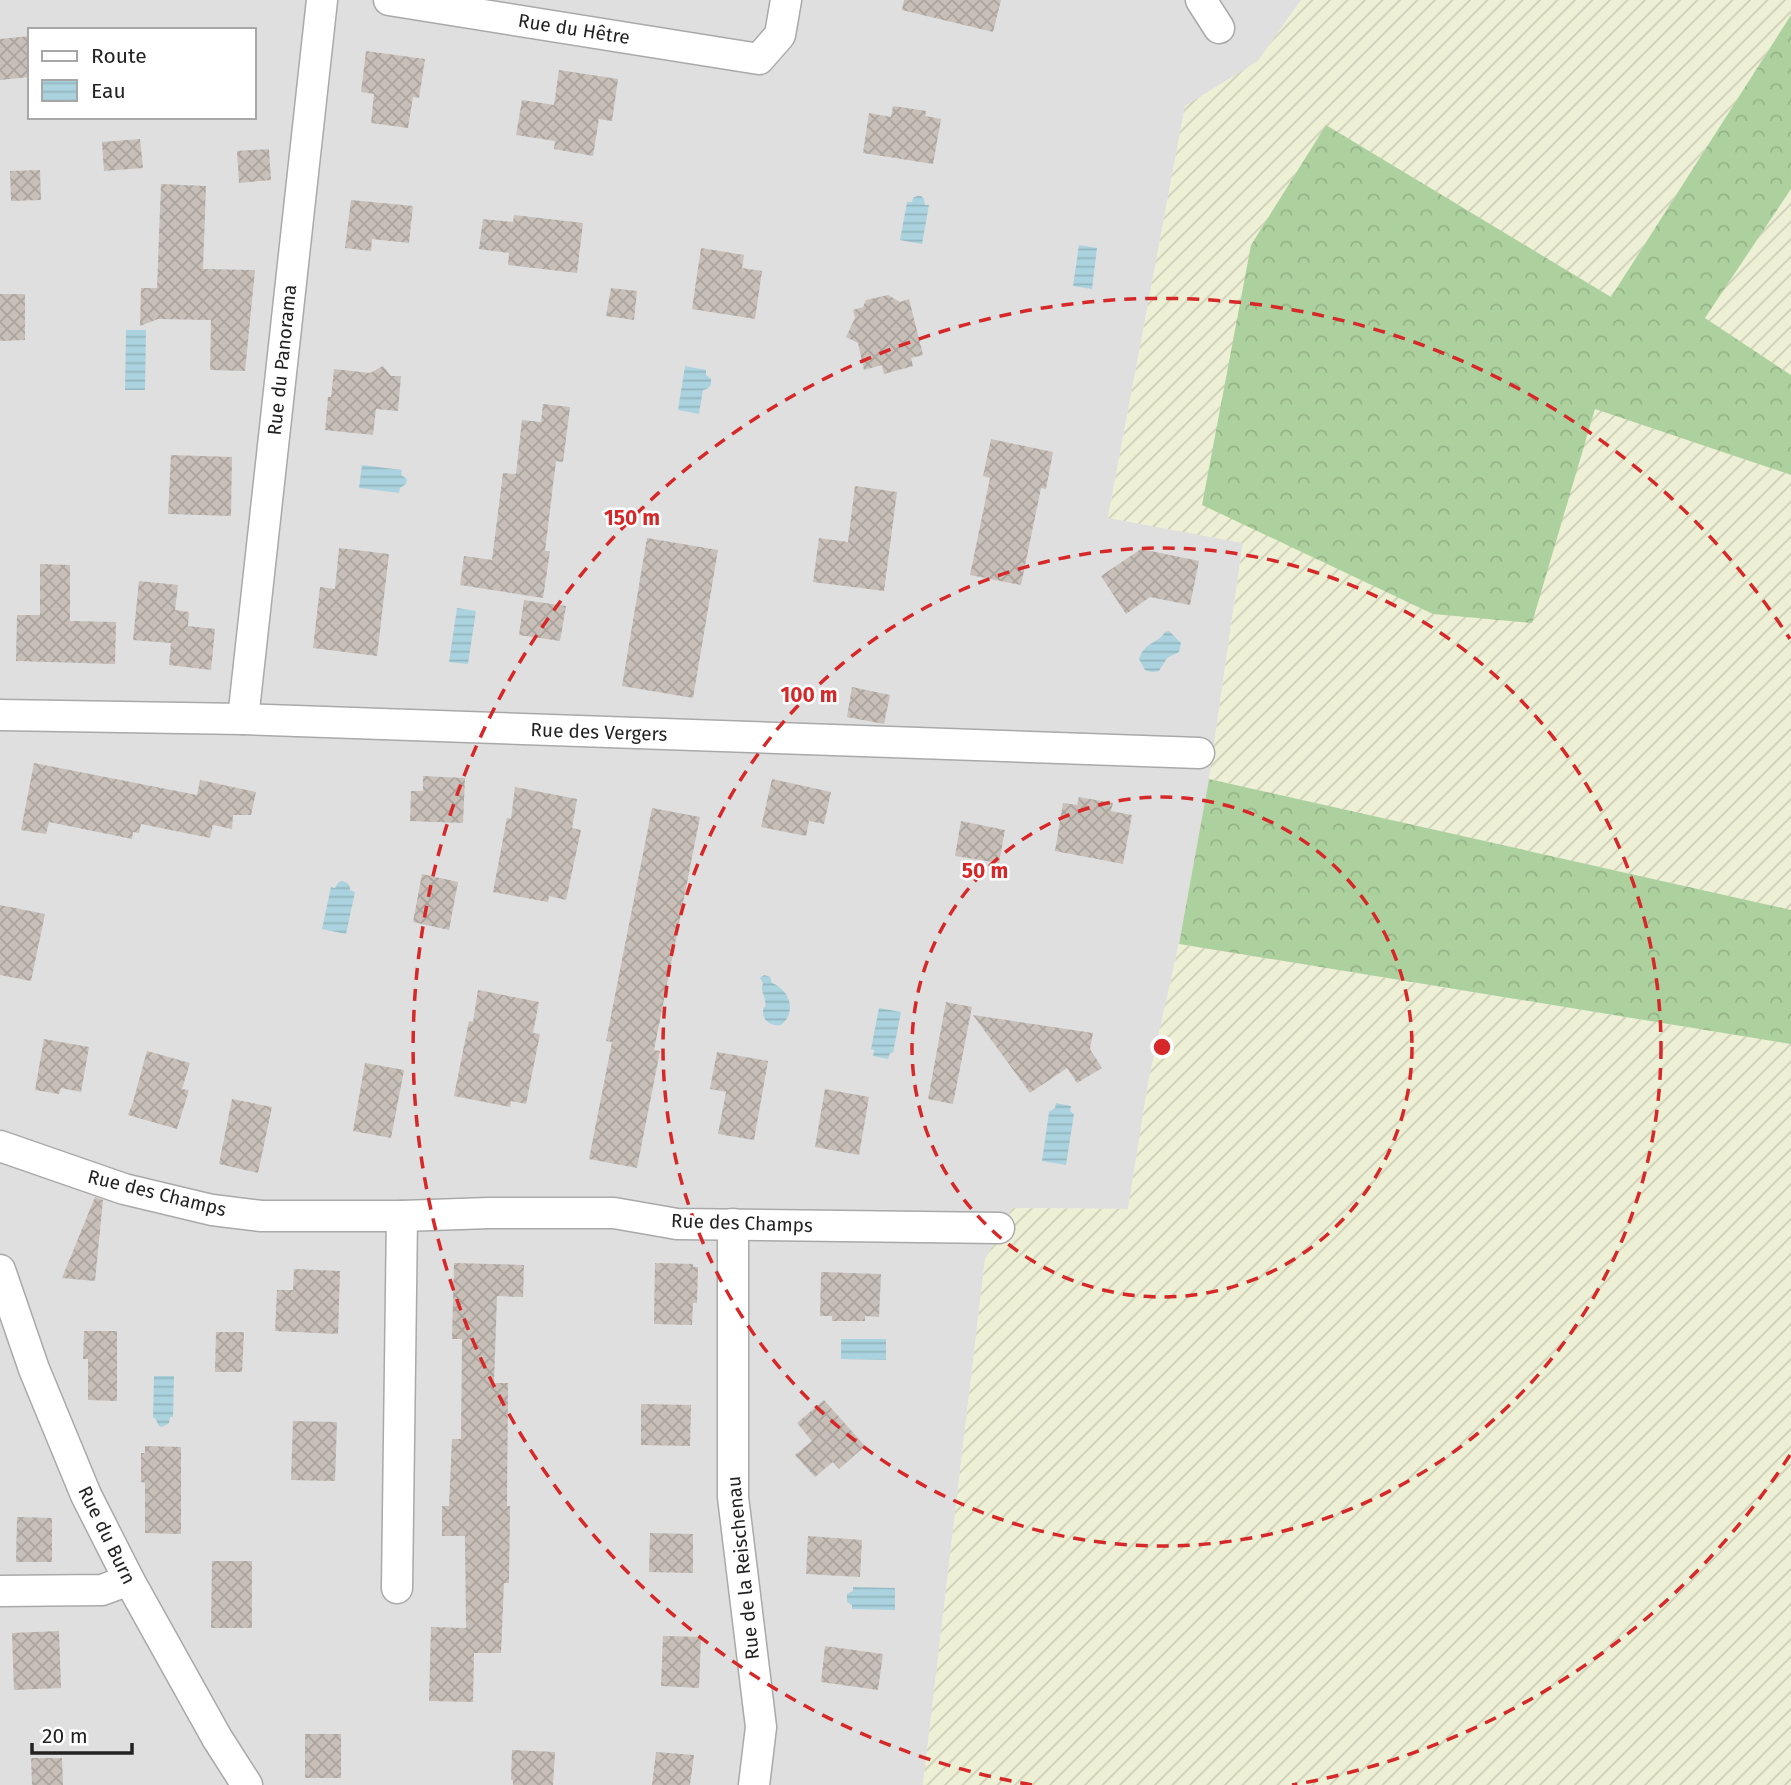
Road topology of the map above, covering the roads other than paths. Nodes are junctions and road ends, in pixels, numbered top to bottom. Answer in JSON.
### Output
{"nodes":[{"id":1,"x":322,"y":0,"type":"edge"},
{"id":2,"x":388,"y":0,"type":"edge"},
{"id":3,"x":786,"y":0,"type":"edge"},
{"id":4,"x":1200,"y":0,"type":"edge"},
{"id":5,"x":1219,"y":28,"type":"dead end"},
{"id":6,"x":0,"y":715,"type":"edge"},
{"id":7,"x":243,"y":719,"type":"junction"},
{"id":8,"x":1199,"y":753,"type":"dead end"},
{"id":9,"x":0,"y":1146,"type":"edge"},
{"id":10,"x":402,"y":1216,"type":"junction"},
{"id":11,"x":733,"y":1224,"type":"junction"},
{"id":12,"x":999,"y":1228,"type":"dead end"},
{"id":13,"x":0,"y":1270,"type":"edge"},
{"id":14,"x":129,"y":1580,"type":"junction"},
{"id":15,"x":397,"y":1588,"type":"dead end"},
{"id":16,"x":0,"y":1591,"type":"edge"},
{"id":17,"x":247,"y":1785,"type":"edge"},
{"id":18,"x":754,"y":1785,"type":"edge"}],
"edges":[{"from":1,"to":7,"type":"street","name":"Rue du Panorama"},
{"from":2,"to":3,"type":"street","name":"Rue du Hêtre"},
{"from":4,"to":5,"type":"street"},
{"from":6,"to":7,"type":"street","name":"Rue des Vergers"},
{"from":7,"to":8,"type":"street","name":"Rue des Vergers"},
{"from":9,"to":10,"type":"street","name":"Rue des Champs"},
{"from":10,"to":11,"type":"street","name":"Rue des Champs"},
{"from":10,"to":15,"type":"street"},
{"from":11,"to":12,"type":"street","name":"Rue des Champs"},
{"from":11,"to":18,"type":"street","name":"Rue de la Reischenau"},
{"from":13,"to":14,"type":"street","name":"Rue du Burn"},
{"from":14,"to":16,"type":"street"},
{"from":14,"to":17,"type":"street","name":"Rue du Burn"}]}
